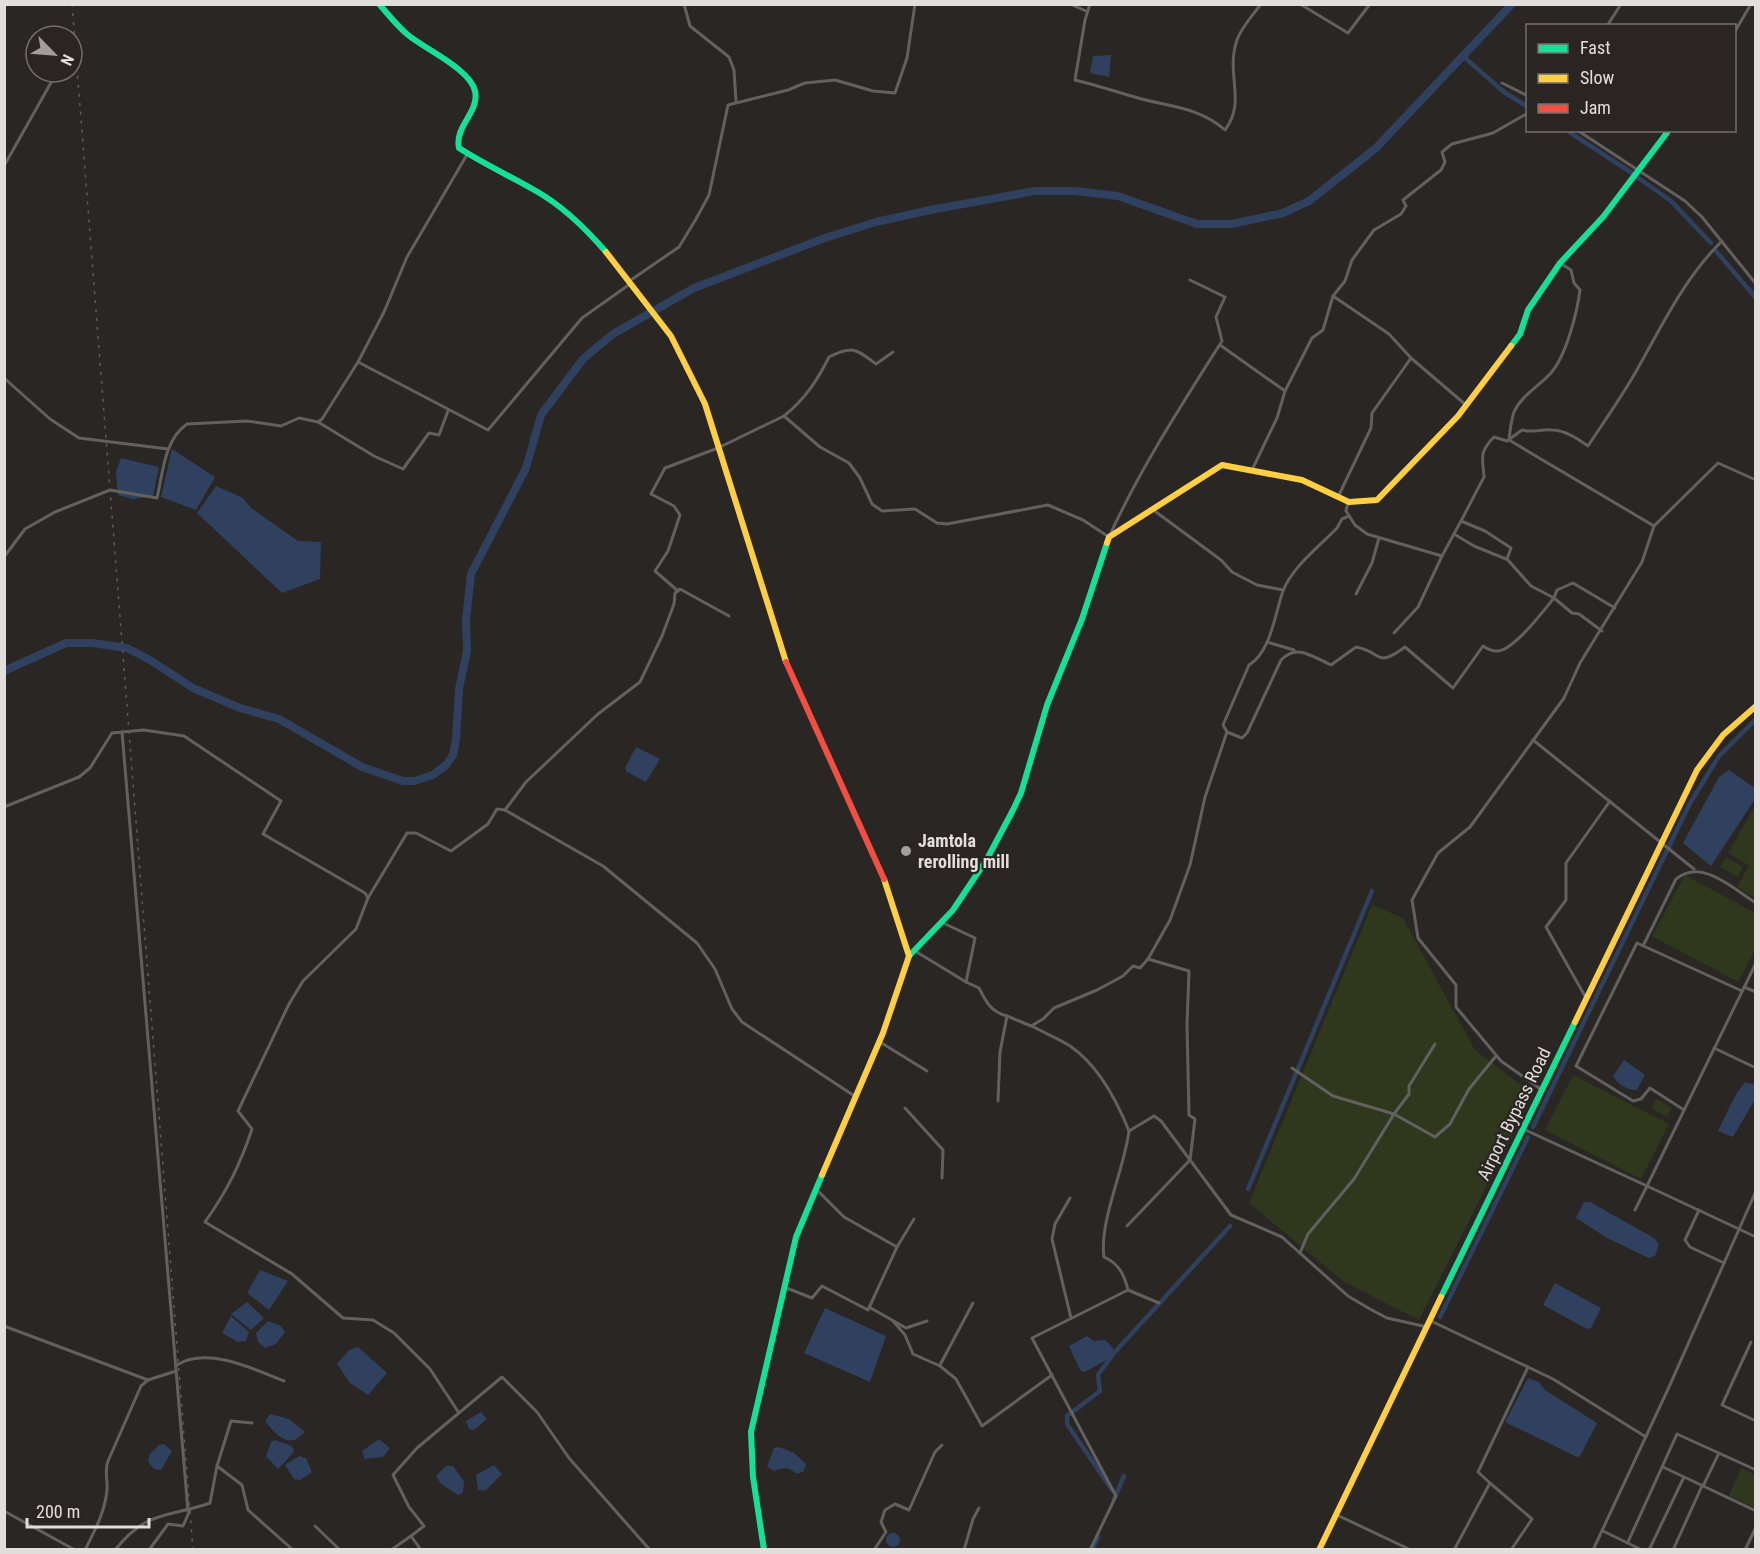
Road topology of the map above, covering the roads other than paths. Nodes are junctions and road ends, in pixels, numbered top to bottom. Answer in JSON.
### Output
{"nodes":[{"id":1,"x":379,"y":4,"type":"edge"},
{"id":2,"x":684,"y":4,"type":"edge"},
{"id":3,"x":915,"y":4,"type":"edge"},
{"id":4,"x":1070,"y":4,"type":"edge"},
{"id":5,"x":1090,"y":4,"type":"edge"},
{"id":6,"x":1261,"y":4,"type":"edge"},
{"id":7,"x":1300,"y":4,"type":"edge"},
{"id":8,"x":1370,"y":4,"type":"edge"},
{"id":9,"x":1621,"y":4,"type":"edge"},
{"id":10,"x":1751,"y":4,"type":"edge"},
{"id":11,"x":1086,"y":11,"type":"junction"},
{"id":12,"x":1608,"y":24,"type":"edge"},
{"id":13,"x":1736,"y":30,"type":"edge"},
{"id":14,"x":1502,"y":83,"type":"dead end"},
{"id":15,"x":50,"y":84,"type":"edge"},
{"id":16,"x":1526,"y":95,"type":"edge"},
{"id":17,"x":736,"y":101,"type":"junction"},
{"id":18,"x":1526,"y":113,"type":"edge"},
{"id":19,"x":1580,"y":132,"type":"edge"},
{"id":20,"x":1667,"y":132,"type":"edge"},
{"id":21,"x":468,"y":153,"type":"junction"},
{"id":22,"x":4,"y":166,"type":"edge"},
{"id":23,"x":1639,"y":169,"type":"junction"},
{"id":24,"x":1722,"y":241,"type":"junction"},
{"id":25,"x":1560,"y":263,"type":"junction"},
{"id":26,"x":1190,"y":280,"type":"dead end"},
{"id":27,"x":629,"y":283,"type":"junction"},
{"id":28,"x":1755,"y":284,"type":"edge"},
{"id":29,"x":1333,"y":296,"type":"junction"},
{"id":30,"x":1220,"y":345,"type":"junction"},
{"id":31,"x":893,"y":352,"type":"dead end"},
{"id":32,"x":1411,"y":358,"type":"junction"},
{"id":33,"x":358,"y":362,"type":"junction"},
{"id":34,"x":4,"y":378,"type":"edge"},
{"id":35,"x":1285,"y":391,"type":"junction"},
{"id":36,"x":1466,"y":405,"type":"junction"},
{"id":37,"x":448,"y":411,"type":"junction"},
{"id":38,"x":783,"y":416,"type":"junction"},
{"id":39,"x":318,"y":422,"type":"junction"},
{"id":40,"x":1509,"y":440,"type":"junction"},
{"id":41,"x":718,"y":448,"type":"junction"},
{"id":42,"x":168,"y":449,"type":"junction"},
{"id":43,"x":1252,"y":470,"type":"junction"},
{"id":44,"x":1755,"y":480,"type":"edge"},
{"id":45,"x":1338,"y":499,"type":"junction"},
{"id":46,"x":1348,"y":502,"type":"junction"},
{"id":47,"x":1151,"y":509,"type":"junction"},
{"id":48,"x":1349,"y":516,"type":"junction"},
{"id":49,"x":1461,"y":521,"type":"junction"},
{"id":50,"x":1654,"y":526,"type":"junction"},
{"id":51,"x":1454,"y":534,"type":"junction"},
{"id":52,"x":1109,"y":537,"type":"junction"},
{"id":53,"x":1380,"y":537,"type":"junction"},
{"id":54,"x":1442,"y":556,"type":"junction"},
{"id":55,"x":4,"y":557,"type":"edge"},
{"id":56,"x":1507,"y":559,"type":"junction"},
{"id":57,"x":1283,"y":590,"type":"junction"},
{"id":58,"x":678,"y":591,"type":"junction"},
{"id":59,"x":1356,"y":594,"type":"dead end"},
{"id":60,"x":1554,"y":598,"type":"junction"},
{"id":61,"x":1615,"y":608,"type":"junction"},
{"id":62,"x":729,"y":616,"type":"dead end"},
{"id":63,"x":1602,"y":631,"type":"junction"},
{"id":64,"x":1394,"y":633,"type":"dead end"},
{"id":65,"x":1267,"y":642,"type":"junction"},
{"id":66,"x":1296,"y":651,"type":"junction"},
{"id":67,"x":1755,"y":706,"type":"edge"},
{"id":68,"x":122,"y":732,"type":"junction"},
{"id":69,"x":1227,"y":732,"type":"junction"},
{"id":70,"x":1533,"y":740,"type":"junction"},
{"id":71,"x":1610,"y":801,"type":"junction"},
{"id":72,"x":4,"y":807,"type":"edge"},
{"id":73,"x":505,"y":810,"type":"junction"},
{"id":74,"x":1662,"y":841,"type":"junction"},
{"id":75,"x":1694,"y":869,"type":"junction"},
{"id":76,"x":368,"y":898,"type":"junction"},
{"id":77,"x":1755,"y":903,"type":"edge"},
{"id":78,"x":942,"y":922,"type":"junction"},
{"id":79,"x":1643,"y":946,"type":"junction"},
{"id":80,"x":912,"y":953,"type":"junction"},
{"id":81,"x":1148,"y":959,"type":"junction"},
{"id":82,"x":1755,"y":963,"type":"edge"},
{"id":83,"x":966,"y":982,"type":"junction"},
{"id":84,"x":1743,"y":989,"type":"junction"},
{"id":85,"x":1755,"y":992,"type":"edge"},
{"id":86,"x":1586,"y":998,"type":"junction"},
{"id":87,"x":1006,"y":1016,"type":"junction"},
{"id":88,"x":1031,"y":1026,"type":"junction"},
{"id":89,"x":879,"y":1042,"type":"junction"},
{"id":90,"x":1435,"y":1044,"type":"dead end"},
{"id":91,"x":1714,"y":1048,"type":"junction"},
{"id":92,"x":1496,"y":1056,"type":"junction"},
{"id":93,"x":1292,"y":1068,"type":"dead end"},
{"id":94,"x":1755,"y":1068,"type":"edge"},
{"id":95,"x":927,"y":1071,"type":"dead end"},
{"id":96,"x":1542,"y":1090,"type":"junction"},
{"id":97,"x":856,"y":1098,"type":"junction"},
{"id":98,"x":998,"y":1101,"type":"dead end"},
{"id":99,"x":905,"y":1108,"type":"dead end"},
{"id":100,"x":1684,"y":1110,"type":"junction"},
{"id":101,"x":1394,"y":1114,"type":"junction"},
{"id":102,"x":1523,"y":1129,"type":"junction"},
{"id":103,"x":1129,"y":1131,"type":"junction"},
{"id":104,"x":1190,"y":1160,"type":"junction"},
{"id":105,"x":942,"y":1178,"type":"dead end"},
{"id":106,"x":1647,"y":1186,"type":"junction"},
{"id":107,"x":816,"y":1189,"type":"junction"},
{"id":108,"x":1755,"y":1191,"type":"edge"},
{"id":109,"x":1070,"y":1198,"type":"dead end"},
{"id":110,"x":1635,"y":1210,"type":"dead end"},
{"id":111,"x":1699,"y":1210,"type":"junction"},
{"id":112,"x":914,"y":1220,"type":"dead end"},
{"id":113,"x":1127,"y":1226,"type":"dead end"},
{"id":114,"x":1740,"y":1229,"type":"junction"},
{"id":115,"x":1755,"y":1237,"type":"edge"},
{"id":116,"x":897,"y":1247,"type":"junction"},
{"id":117,"x":1300,"y":1253,"type":"junction"},
{"id":118,"x":1724,"y":1263,"type":"junction"},
{"id":119,"x":783,"y":1287,"type":"junction"},
{"id":120,"x":1128,"y":1290,"type":"junction"},
{"id":121,"x":973,"y":1303,"type":"dead end"},
{"id":122,"x":1159,"y":1303,"type":"dead end"},
{"id":123,"x":869,"y":1307,"type":"junction"},
{"id":124,"x":1071,"y":1318,"type":"junction"},
{"id":125,"x":893,"y":1321,"type":"junction"},
{"id":126,"x":927,"y":1322,"type":"dead end"},
{"id":127,"x":1429,"y":1324,"type":"junction"},
{"id":128,"x":4,"y":1326,"type":"edge"},
{"id":129,"x":1751,"y":1342,"type":"dead end"},
{"id":130,"x":176,"y":1365,"type":"junction"},
{"id":131,"x":940,"y":1366,"type":"junction"},
{"id":132,"x":1528,"y":1367,"type":"junction"},
{"id":133,"x":176,"y":1371,"type":"junction"},
{"id":134,"x":1052,"y":1375,"type":"junction"},
{"id":135,"x":148,"y":1380,"type":"junction"},
{"id":136,"x":284,"y":1381,"type":"dead end"},
{"id":137,"x":459,"y":1413,"type":"junction"},
{"id":138,"x":1755,"y":1421,"type":"edge"},
{"id":139,"x":252,"y":1424,"type":"dead end"},
{"id":140,"x":1646,"y":1437,"type":"junction"},
{"id":141,"x":942,"y":1445,"type":"dead end"},
{"id":142,"x":1719,"y":1453,"type":"junction"},
{"id":143,"x":217,"y":1466,"type":"junction"},
{"id":144,"x":1663,"y":1467,"type":"junction"},
{"id":145,"x":1755,"y":1470,"type":"edge"},
{"id":146,"x":1684,"y":1477,"type":"junction"},
{"id":147,"x":1490,"y":1483,"type":"junction"},
{"id":148,"x":1703,"y":1486,"type":"junction"},
{"id":149,"x":979,"y":1509,"type":"dead end"},
{"id":150,"x":189,"y":1510,"type":"junction"},
{"id":151,"x":4,"y":1511,"type":"edge"},
{"id":152,"x":1755,"y":1511,"type":"edge"},
{"id":153,"x":1336,"y":1515,"type":"junction"},
{"id":154,"x":315,"y":1526,"type":"dead end"},
{"id":155,"x":1755,"y":1527,"type":"edge"},
{"id":156,"x":1603,"y":1531,"type":"junction"},
{"id":157,"x":411,"y":1536,"type":"junction"},
{"id":158,"x":1628,"y":1542,"type":"junction"},
{"id":159,"x":75,"y":1550,"type":"edge"},
{"id":160,"x":86,"y":1550,"type":"edge"},
{"id":161,"x":115,"y":1550,"type":"edge"},
{"id":162,"x":149,"y":1550,"type":"edge"},
{"id":163,"x":293,"y":1550,"type":"edge"},
{"id":164,"x":340,"y":1550,"type":"edge"},
{"id":165,"x":391,"y":1550,"type":"edge"},
{"id":166,"x":421,"y":1550,"type":"edge"},
{"id":167,"x":650,"y":1550,"type":"edge"},
{"id":168,"x":764,"y":1550,"type":"edge"},
{"id":169,"x":874,"y":1550,"type":"edge"},
{"id":170,"x":964,"y":1550,"type":"edge"},
{"id":171,"x":1090,"y":1550,"type":"edge"},
{"id":172,"x":1319,"y":1550,"type":"edge"},
{"id":173,"x":1411,"y":1550,"type":"edge"},
{"id":174,"x":1454,"y":1550,"type":"edge"},
{"id":175,"x":1512,"y":1550,"type":"edge"},
{"id":176,"x":1593,"y":1550,"type":"edge"},
{"id":177,"x":1642,"y":1550,"type":"edge"},
{"id":178,"x":1649,"y":1550,"type":"edge"},
{"id":179,"x":1673,"y":1550,"type":"edge"},
{"id":180,"x":1745,"y":1550,"type":"edge"}],
"edges":[{"from":1,"to":21,"type":"street"},
{"from":2,"to":17,"type":"street"},
{"from":3,"to":17,"type":"street"},
{"from":4,"to":11,"type":"street"},
{"from":5,"to":11,"type":"street"},
{"from":6,"to":11,"type":"street"},
{"from":7,"to":8,"type":"street"},
{"from":9,"to":12,"type":"street"},
{"from":10,"to":13,"type":"street"},
{"from":14,"to":16,"type":"street"},
{"from":15,"to":22,"type":"street"},
{"from":17,"to":27,"type":"street"},
{"from":18,"to":29,"type":"street"},
{"from":19,"to":23,"type":"street"},
{"from":20,"to":23,"type":"street"},
{"from":21,"to":27,"type":"street"},
{"from":21,"to":33,"type":"street"},
{"from":23,"to":24,"type":"street"},
{"from":23,"to":25,"type":"street"},
{"from":24,"to":28,"type":"street"},
{"from":24,"to":40,"type":"street"},
{"from":25,"to":36,"type":"street"},
{"from":25,"to":40,"type":"street"},
{"from":26,"to":30,"type":"street"},
{"from":27,"to":37,"type":"street"},
{"from":27,"to":41,"type":"street"},
{"from":29,"to":32,"type":"street"},
{"from":29,"to":35,"type":"street"},
{"from":30,"to":35,"type":"street"},
{"from":30,"to":52,"type":"street"},
{"from":31,"to":38,"type":"street"},
{"from":32,"to":36,"type":"street"},
{"from":32,"to":45,"type":"street"},
{"from":33,"to":37,"type":"street"},
{"from":33,"to":39,"type":"street"},
{"from":34,"to":42,"type":"street"},
{"from":35,"to":43,"type":"street"},
{"from":36,"to":46,"type":"street"},
{"from":37,"to":39,"type":"street"},
{"from":38,"to":41,"type":"street"},
{"from":38,"to":52,"type":"street"},
{"from":39,"to":42,"type":"street"},
{"from":40,"to":49,"type":"street"},
{"from":40,"to":50,"type":"street"},
{"from":41,"to":58,"type":"street"},
{"from":41,"to":80,"type":"street"},
{"from":42,"to":55,"type":"street"},
{"from":43,"to":45,"type":"street"},
{"from":43,"to":47,"type":"street"},
{"from":44,"to":50,"type":"street"},
{"from":45,"to":46,"type":"street"},
{"from":46,"to":48,"type":"street"},
{"from":47,"to":52,"type":"street"},
{"from":47,"to":57,"type":"street"},
{"from":48,"to":53,"type":"street"},
{"from":48,"to":57,"type":"street"},
{"from":49,"to":51,"type":"street"},
{"from":49,"to":56,"type":"street"},
{"from":50,"to":61,"type":"street"},
{"from":51,"to":54,"type":"street"},
{"from":51,"to":56,"type":"street"},
{"from":52,"to":78,"type":"street"},
{"from":53,"to":54,"type":"street"},
{"from":53,"to":59,"type":"street"},
{"from":54,"to":64,"type":"street"},
{"from":56,"to":60,"type":"street"},
{"from":57,"to":65,"type":"street"},
{"from":58,"to":62,"type":"street"},
{"from":58,"to":73,"type":"street"},
{"from":60,"to":61,"type":"street"},
{"from":60,"to":63,"type":"street"},
{"from":60,"to":66,"type":"street"},
{"from":61,"to":63,"type":"street"},
{"from":63,"to":70,"type":"street"},
{"from":65,"to":66,"type":"street"},
{"from":65,"to":69,"type":"street"},
{"from":66,"to":69,"type":"street"},
{"from":67,"to":74,"type":"street","name":"Airport Bypass Road"},
{"from":68,"to":72,"type":"street"},
{"from":68,"to":76,"type":"street"},
{"from":68,"to":130,"type":"street"},
{"from":69,"to":81,"type":"street"},
{"from":70,"to":71,"type":"street"},
{"from":70,"to":92,"type":"street"},
{"from":71,"to":74,"type":"street"},
{"from":71,"to":86,"type":"street"},
{"from":73,"to":76,"type":"street"},
{"from":73,"to":97,"type":"street"},
{"from":74,"to":75,"type":"street"},
{"from":74,"to":86,"type":"street","name":"Airport Bypass Road"},
{"from":75,"to":77,"type":"street"},
{"from":75,"to":79,"type":"street"},
{"from":76,"to":137,"type":"street"},
{"from":78,"to":80,"type":"street"},
{"from":78,"to":83,"type":"street"},
{"from":79,"to":84,"type":"street"},
{"from":79,"to":100,"type":"street"},
{"from":80,"to":83,"type":"street"},
{"from":80,"to":89,"type":"street"},
{"from":81,"to":88,"type":"street"},
{"from":81,"to":104,"type":"street"},
{"from":82,"to":84,"type":"street"},
{"from":83,"to":87,"type":"street"},
{"from":84,"to":85,"type":"street"},
{"from":84,"to":91,"type":"street"},
{"from":86,"to":96,"type":"street","name":"Airport Bypass Road"},
{"from":87,"to":88,"type":"street"},
{"from":87,"to":98,"type":"street"},
{"from":88,"to":103,"type":"street"},
{"from":89,"to":95,"type":"street"},
{"from":89,"to":97,"type":"street"},
{"from":90,"to":101,"type":"street"},
{"from":91,"to":94,"type":"street"},
{"from":91,"to":100,"type":"street"},
{"from":92,"to":96,"type":"street"},
{"from":92,"to":101,"type":"street"},
{"from":93,"to":101,"type":"street"},
{"from":96,"to":102,"type":"street","name":"Airport Bypass Road"},
{"from":97,"to":107,"type":"street"},
{"from":99,"to":105,"type":"street"},
{"from":100,"to":106,"type":"street"},
{"from":101,"to":117,"type":"street"},
{"from":102,"to":106,"type":"street"},
{"from":102,"to":127,"type":"street","name":"Airport Bypass Road"},
{"from":103,"to":104,"type":"street"},
{"from":103,"to":120,"type":"street"},
{"from":104,"to":113,"type":"street"},
{"from":104,"to":117,"type":"street"},
{"from":106,"to":110,"type":"street"},
{"from":106,"to":111,"type":"street"},
{"from":107,"to":116,"type":"street"},
{"from":107,"to":119,"type":"street"},
{"from":108,"to":114,"type":"street"},
{"from":109,"to":124,"type":"street"},
{"from":111,"to":114,"type":"street"},
{"from":111,"to":118,"type":"street"},
{"from":112,"to":116,"type":"street"},
{"from":114,"to":115,"type":"street"},
{"from":114,"to":118,"type":"street"},
{"from":116,"to":123,"type":"street"},
{"from":117,"to":127,"type":"street"},
{"from":118,"to":140,"type":"street"},
{"from":119,"to":123,"type":"street"},
{"from":119,"to":168,"type":"street"},
{"from":120,"to":122,"type":"street"},
{"from":120,"to":124,"type":"street"},
{"from":121,"to":131,"type":"street"},
{"from":123,"to":125,"type":"street"},
{"from":124,"to":134,"type":"street"},
{"from":125,"to":126,"type":"street"},
{"from":125,"to":131,"type":"street"},
{"from":127,"to":132,"type":"street"},
{"from":127,"to":153,"type":"street","name":"Airport Bypass Road"},
{"from":128,"to":135,"type":"street"},
{"from":129,"to":138,"type":"street"},
{"from":130,"to":133,"type":"street"},
{"from":130,"to":136,"type":"street"},
{"from":131,"to":134,"type":"street"},
{"from":132,"to":140,"type":"street"},
{"from":132,"to":147,"type":"street"},
{"from":133,"to":135,"type":"street"},
{"from":133,"to":150,"type":"street"},
{"from":134,"to":171,"type":"street"},
{"from":135,"to":160,"type":"street"},
{"from":137,"to":157,"type":"street"},
{"from":137,"to":167,"type":"street"},
{"from":139,"to":143,"type":"street"},
{"from":140,"to":156,"type":"street"},
{"from":141,"to":169,"type":"street"},
{"from":142,"to":144,"type":"street"},
{"from":142,"to":145,"type":"street"},
{"from":142,"to":148,"type":"street"},
{"from":143,"to":150,"type":"street"},
{"from":143,"to":163,"type":"street"},
{"from":144,"to":146,"type":"street"},
{"from":144,"to":158,"type":"street"},
{"from":146,"to":148,"type":"street"},
{"from":146,"to":178,"type":"street"},
{"from":147,"to":174,"type":"street"},
{"from":147,"to":175,"type":"street"},
{"from":148,"to":152,"type":"street"},
{"from":148,"to":179,"type":"street"},
{"from":149,"to":170,"type":"street"},
{"from":150,"to":161,"type":"street"},
{"from":150,"to":162,"type":"street"},
{"from":151,"to":159,"type":"street"},
{"from":153,"to":172,"type":"street","name":"Airport Bypass Road"},
{"from":153,"to":173,"type":"street"},
{"from":154,"to":164,"type":"street"},
{"from":155,"to":180,"type":"street"},
{"from":156,"to":158,"type":"street"},
{"from":156,"to":176,"type":"street"},
{"from":157,"to":165,"type":"street"},
{"from":157,"to":166,"type":"street"},
{"from":158,"to":177,"type":"street"}]}
